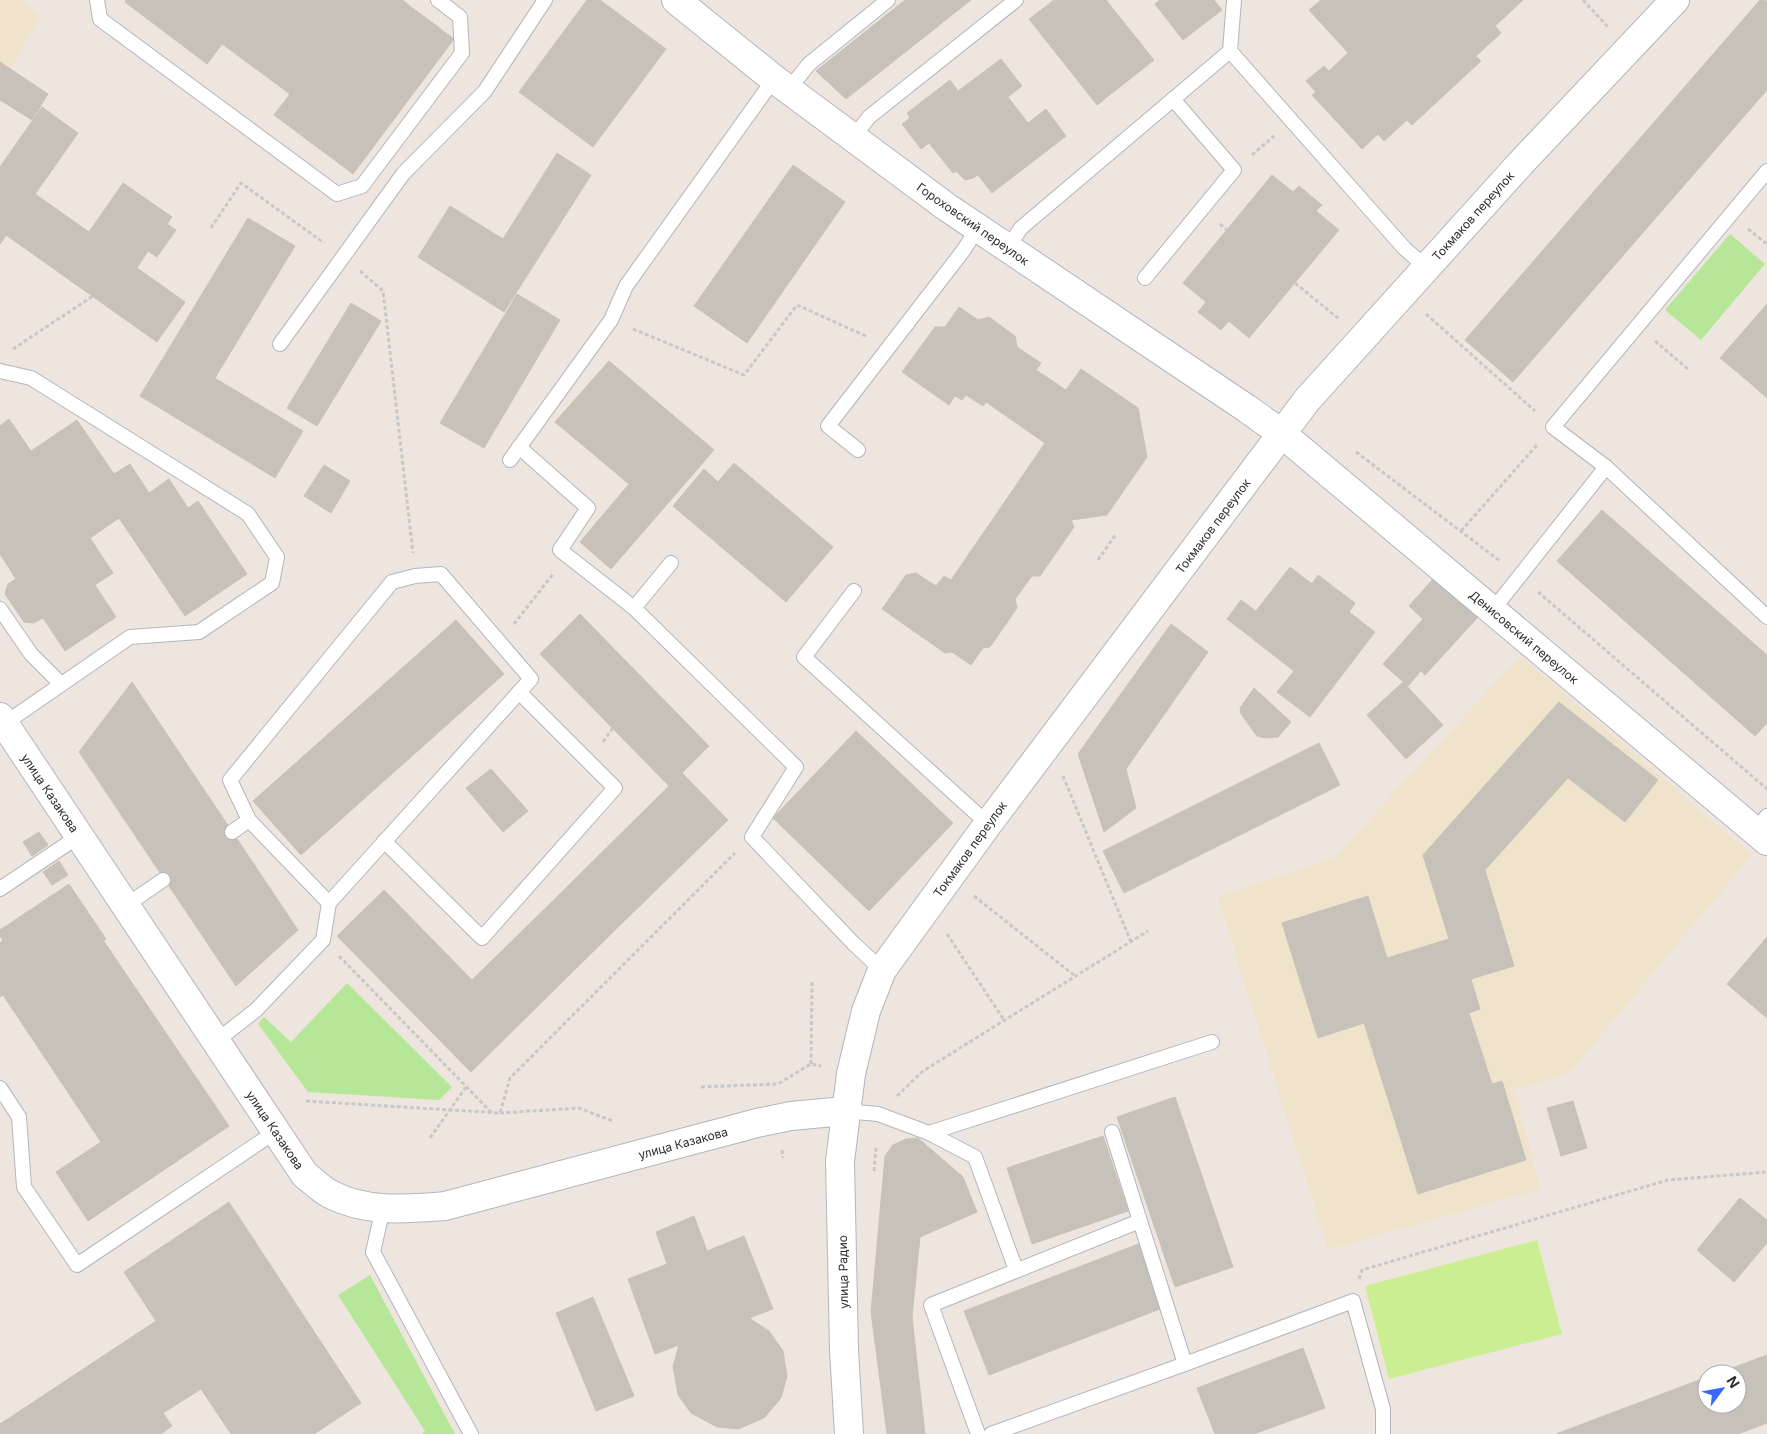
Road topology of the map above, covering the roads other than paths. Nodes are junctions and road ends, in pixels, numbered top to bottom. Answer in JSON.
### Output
{"nodes":[{"id":1,"x":97,"y":0,"type":"edge"},
{"id":2,"x":438,"y":0,"type":"edge"},
{"id":3,"x":545,"y":0,"type":"edge"},
{"id":4,"x":676,"y":0,"type":"edge"},
{"id":5,"x":888,"y":0,"type":"edge"},
{"id":6,"x":1016,"y":0,"type":"edge"},
{"id":7,"x":1234,"y":0,"type":"edge"},
{"id":8,"x":1675,"y":0,"type":"edge"},
{"id":9,"x":1230,"y":51,"type":"junction"},
{"id":10,"x":781,"y":84,"type":"junction"},
{"id":11,"x":1173,"y":99,"type":"junction"},
{"id":12,"x":853,"y":138,"type":"junction"},
{"id":13,"x":1767,"y":170,"type":"edge"},
{"id":14,"x":978,"y":228,"type":"junction"},
{"id":15,"x":1008,"y":247,"type":"junction"},
{"id":16,"x":1427,"y":268,"type":"junction"},
{"id":17,"x":1144,"y":278,"type":"dead end"},
{"id":18,"x":280,"y":344,"type":"dead end"},
{"id":19,"x":0,"y":371,"type":"edge"},
{"id":20,"x":1281,"y":433,"type":"junction"},
{"id":21,"x":519,"y":448,"type":"junction"},
{"id":22,"x":858,"y":450,"type":"dead end"},
{"id":23,"x":510,"y":460,"type":"dead end"},
{"id":24,"x":1606,"y":467,"type":"junction"},
{"id":25,"x":671,"y":563,"type":"dead end"},
{"id":26,"x":854,"y":591,"type":"dead end"},
{"id":27,"x":0,"y":608,"type":"edge"},
{"id":28,"x":634,"y":608,"type":"junction"},
{"id":29,"x":1492,"y":611,"type":"junction"},
{"id":30,"x":1767,"y":617,"type":"edge"},
{"id":31,"x":61,"y":684,"type":"junction"},
{"id":32,"x":520,"y":692,"type":"junction"},
{"id":33,"x":2,"y":721,"type":"edge"},
{"id":34,"x":249,"y":820,"type":"junction"},
{"id":35,"x":988,"y":824,"type":"junction"},
{"id":36,"x":1763,"y":829,"type":"edge"},
{"id":37,"x":232,"y":832,"type":"dead end"},
{"id":38,"x":79,"y":836,"type":"junction"},
{"id":39,"x":384,"y":841,"type":"junction"},
{"id":40,"x":163,"y":880,"type":"dead end"},
{"id":41,"x":0,"y":889,"type":"edge"},
{"id":42,"x":328,"y":903,"type":"junction"},
{"id":43,"x":125,"y":906,"type":"junction"},
{"id":44,"x":882,"y":970,"type":"junction"},
{"id":45,"x":215,"y":1042,"type":"junction"},
{"id":46,"x":1212,"y":1042,"type":"dead end"},
{"id":47,"x":2,"y":1097,"type":"edge"},
{"id":48,"x":845,"y":1111,"type":"junction"},
{"id":49,"x":275,"y":1132,"type":"junction"},
{"id":50,"x":1112,"y":1132,"type":"dead end"},
{"id":51,"x":929,"y":1133,"type":"junction"},
{"id":52,"x":383,"y":1208,"type":"junction"},
{"id":53,"x":1140,"y":1221,"type":"junction"},
{"id":54,"x":1016,"y":1270,"type":"junction"},
{"id":55,"x":1185,"y":1364,"type":"junction"},
{"id":56,"x":471,"y":1434,"type":"edge"},
{"id":57,"x":849,"y":1434,"type":"edge"},
{"id":58,"x":978,"y":1434,"type":"edge"},
{"id":59,"x":991,"y":1434,"type":"edge"},
{"id":60,"x":1383,"y":1434,"type":"edge"}],
"edges":[{"from":1,"to":2,"type":"lane"},
{"from":3,"to":18,"type":"lane"},
{"from":4,"to":10,"type":"street","name":"Гороховский переулок"},
{"from":5,"to":10,"type":"lane"},
{"from":6,"to":12,"type":"lane"},
{"from":7,"to":9,"type":"lane"},
{"from":8,"to":16,"type":"street","name":"Токмаков переулок"},
{"from":9,"to":11,"type":"lane"},
{"from":9,"to":16,"type":"lane"},
{"from":10,"to":12,"type":"street","name":"Гороховский переулок"},
{"from":10,"to":21,"type":"lane"},
{"from":11,"to":15,"type":"lane"},
{"from":11,"to":17,"type":"lane"},
{"from":12,"to":14,"type":"street","name":"Гороховский переулок"},
{"from":13,"to":24,"type":"lane"},
{"from":14,"to":15,"type":"street","name":"Гороховский переулок"},
{"from":14,"to":22,"type":"lane"},
{"from":15,"to":20,"type":"street","name":"Гороховский переулок"},
{"from":16,"to":20,"type":"street","name":"Токмаков переулок"},
{"from":19,"to":31,"type":"lane"},
{"from":20,"to":29,"type":"street","name":"Денисовский переулок"},
{"from":20,"to":35,"type":"street","name":"Токмаков переулок"},
{"from":21,"to":23,"type":"lane"},
{"from":21,"to":28,"type":"lane"},
{"from":24,"to":29,"type":"lane"},
{"from":24,"to":30,"type":"lane"},
{"from":25,"to":28,"type":"lane"},
{"from":26,"to":35,"type":"lane"},
{"from":27,"to":31,"type":"lane"},
{"from":28,"to":44,"type":"lane"},
{"from":29,"to":36,"type":"street","name":"Денисовский переулок"},
{"from":31,"to":33,"type":"lane"},
{"from":32,"to":34,"type":"lane"},
{"from":32,"to":39,"type":"lane"},
{"from":32,"to":39,"type":"lane"},
{"from":33,"to":38,"type":"street","name":"улица Казакова"},
{"from":34,"to":37,"type":"lane"},
{"from":34,"to":42,"type":"lane"},
{"from":35,"to":44,"type":"street","name":"Токмаков переулок"},
{"from":38,"to":41,"type":"lane"},
{"from":38,"to":43,"type":"street","name":"улица Казакова"},
{"from":39,"to":42,"type":"lane"},
{"from":40,"to":43,"type":"lane"},
{"from":42,"to":45,"type":"lane"},
{"from":43,"to":45,"type":"street","name":"улица Казакова"},
{"from":44,"to":48,"type":"street","name":"Токмаков переулок"},
{"from":45,"to":49,"type":"street","name":"улица Казакова"},
{"from":46,"to":51,"type":"lane"},
{"from":47,"to":49,"type":"lane"},
{"from":48,"to":51,"type":"lane"},
{"from":48,"to":52,"type":"street","name":"улица Казакова"},
{"from":48,"to":57,"type":"street","name":"улица Радио"},
{"from":49,"to":52,"type":"street","name":"улица Казакова"},
{"from":50,"to":53,"type":"lane"},
{"from":51,"to":54,"type":"lane"},
{"from":52,"to":56,"type":"lane"},
{"from":53,"to":54,"type":"lane"},
{"from":53,"to":55,"type":"lane"},
{"from":54,"to":58,"type":"lane"},
{"from":55,"to":59,"type":"lane"},
{"from":55,"to":60,"type":"lane"}]}
